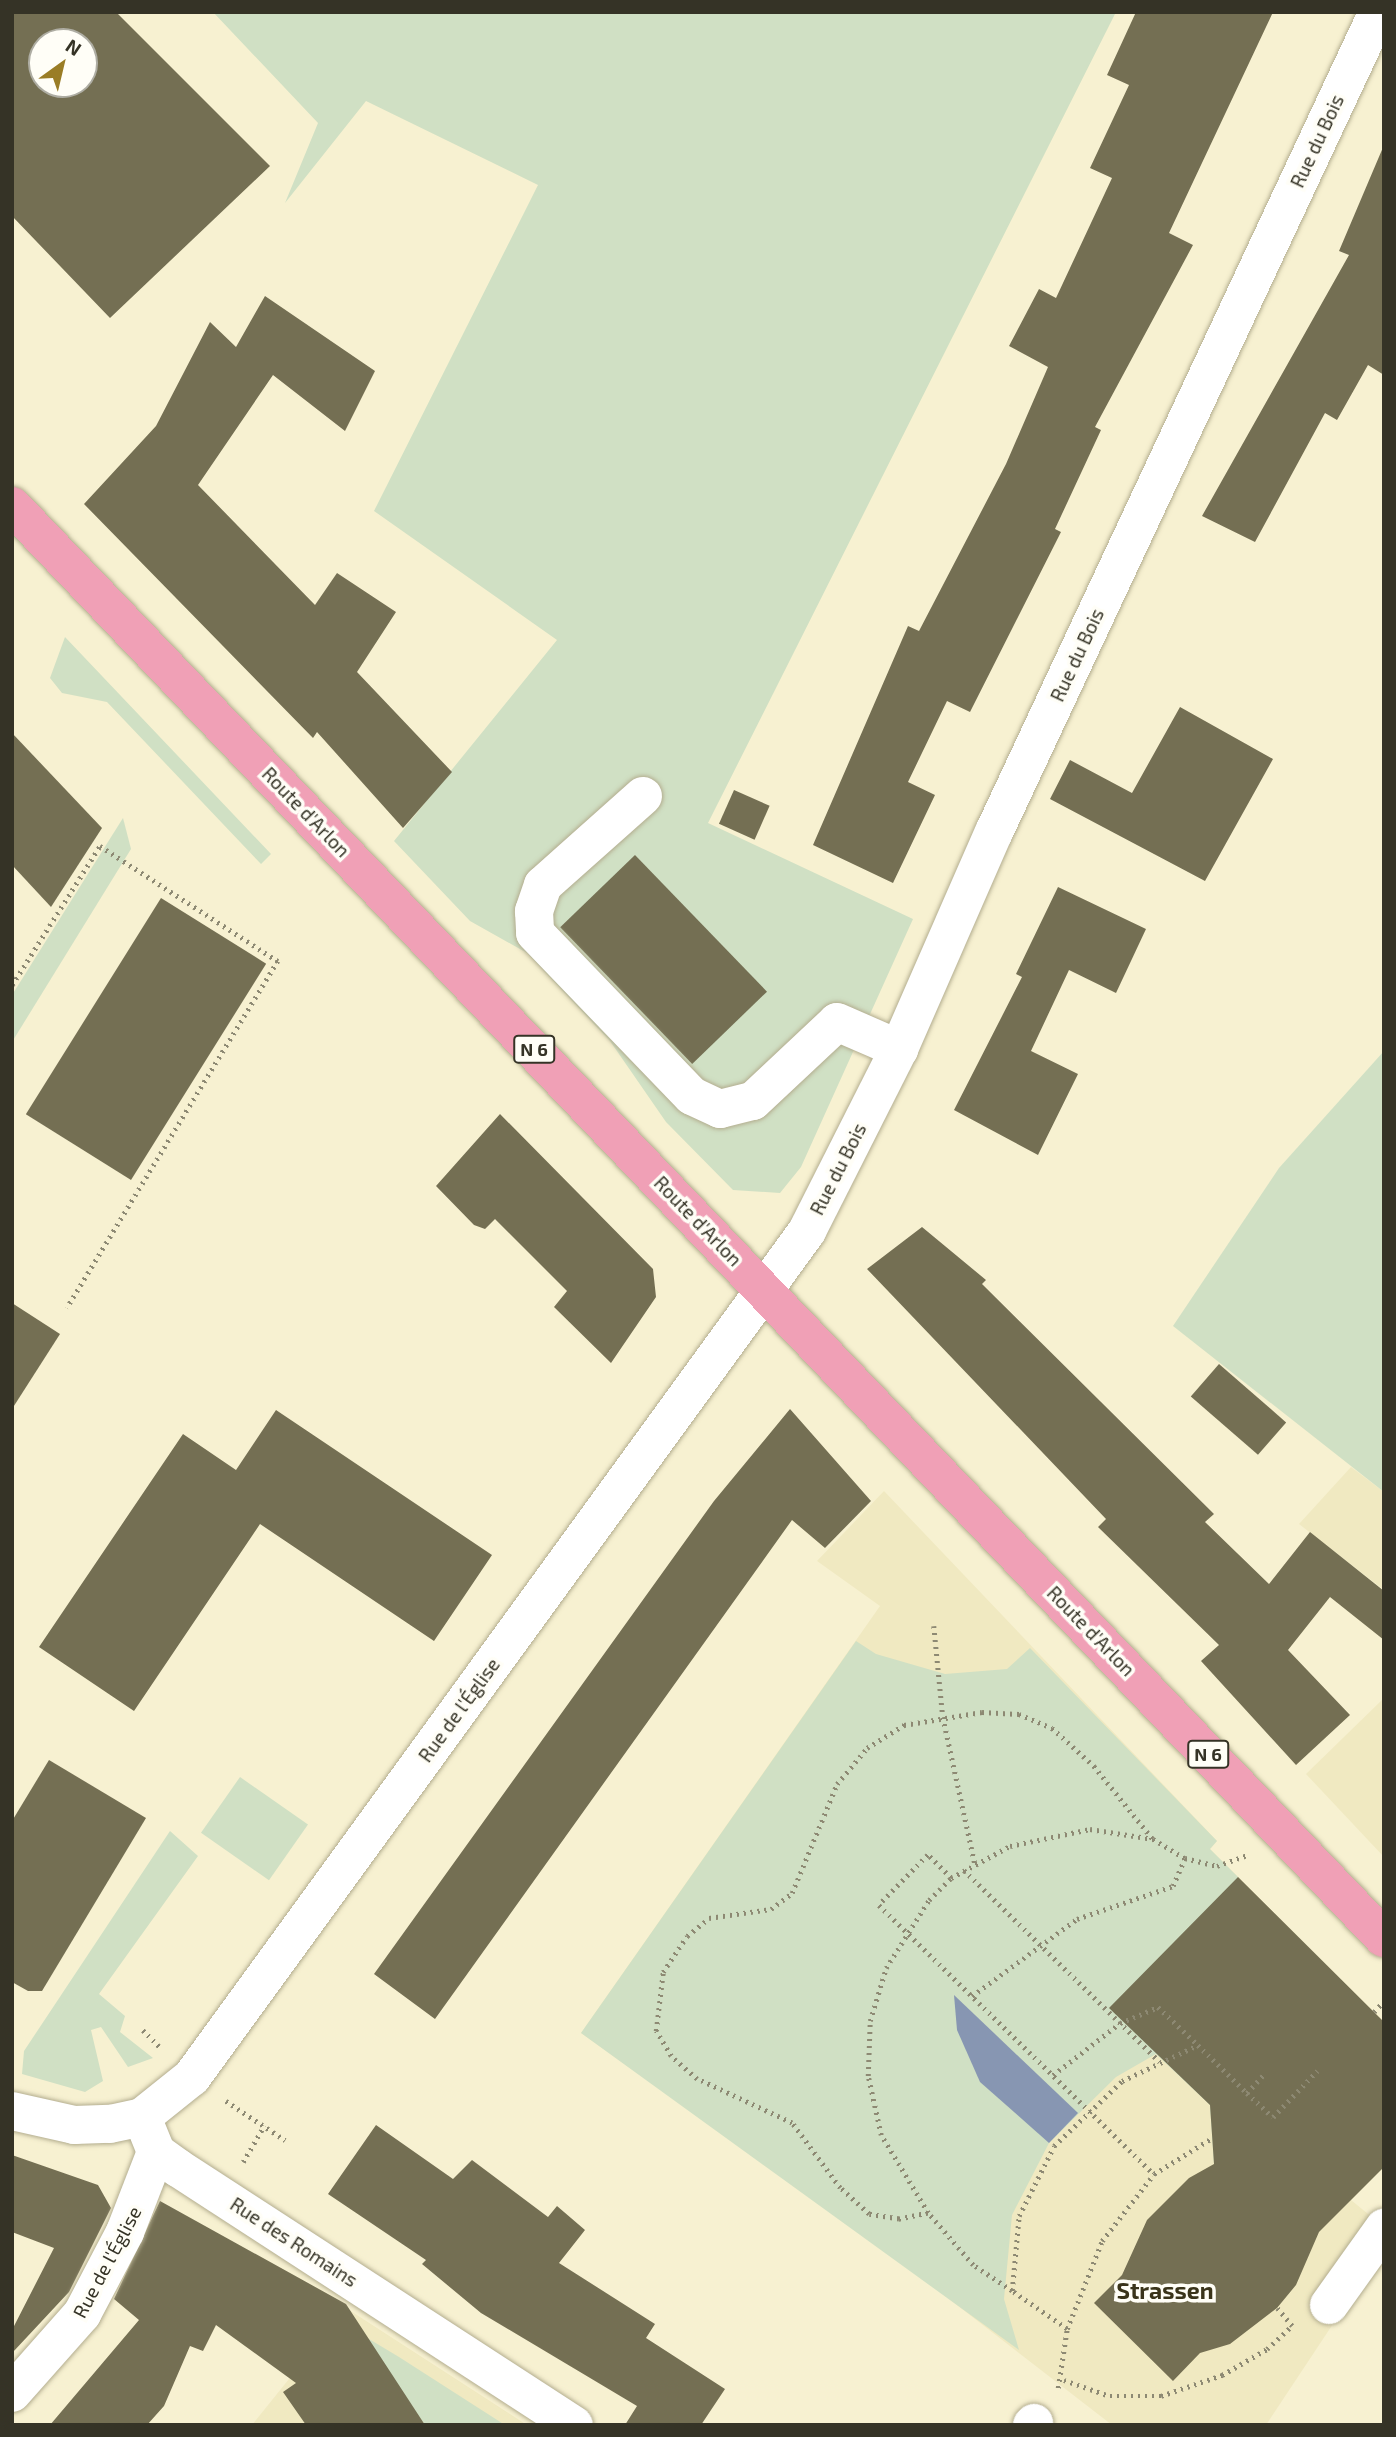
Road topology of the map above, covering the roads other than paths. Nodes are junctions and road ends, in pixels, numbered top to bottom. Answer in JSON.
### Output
{"nodes":[{"id":1,"x":1378,"y":12,"type":"edge"},
{"id":2,"x":12,"y":506,"type":"edge"},
{"id":3,"x":643,"y":796,"type":"dead end"},
{"id":4,"x":899,"y":1049,"type":"junction"},
{"id":5,"x":766,"y":1292,"type":"junction"},
{"id":6,"x":1384,"y":1938,"type":"edge"},
{"id":7,"x":12,"y":2112,"type":"edge"},
{"id":8,"x":142,"y":2117,"type":"junction"},
{"id":9,"x":156,"y":2152,"type":"junction"},
{"id":10,"x":1384,"y":2228,"type":"edge"},
{"id":11,"x":1329,"y":2305,"type":"dead end"},
{"id":12,"x":12,"y":2393,"type":"edge"},
{"id":13,"x":574,"y":2425,"type":"edge"}],
"edges":[{"from":1,"to":4,"type":"street","name":"Rue du Bois"},
{"from":2,"to":5,"type":"main road","name":"Route d'Arlon","number":"N 6"},
{"from":3,"to":4,"type":"street"},
{"from":4,"to":5,"type":"street","name":"Rue du Bois"},
{"from":5,"to":6,"type":"main road","name":"Route d'Arlon","number":"N 6"},
{"from":5,"to":8,"type":"street","name":"Rue de l'Église"},
{"from":7,"to":8,"type":"street"},
{"from":8,"to":9,"type":"street"},
{"from":9,"to":12,"type":"street","name":"Rue de l'Église"},
{"from":9,"to":13,"type":"street","name":"Rue des Romains"},
{"from":10,"to":11,"type":"street"}]}
